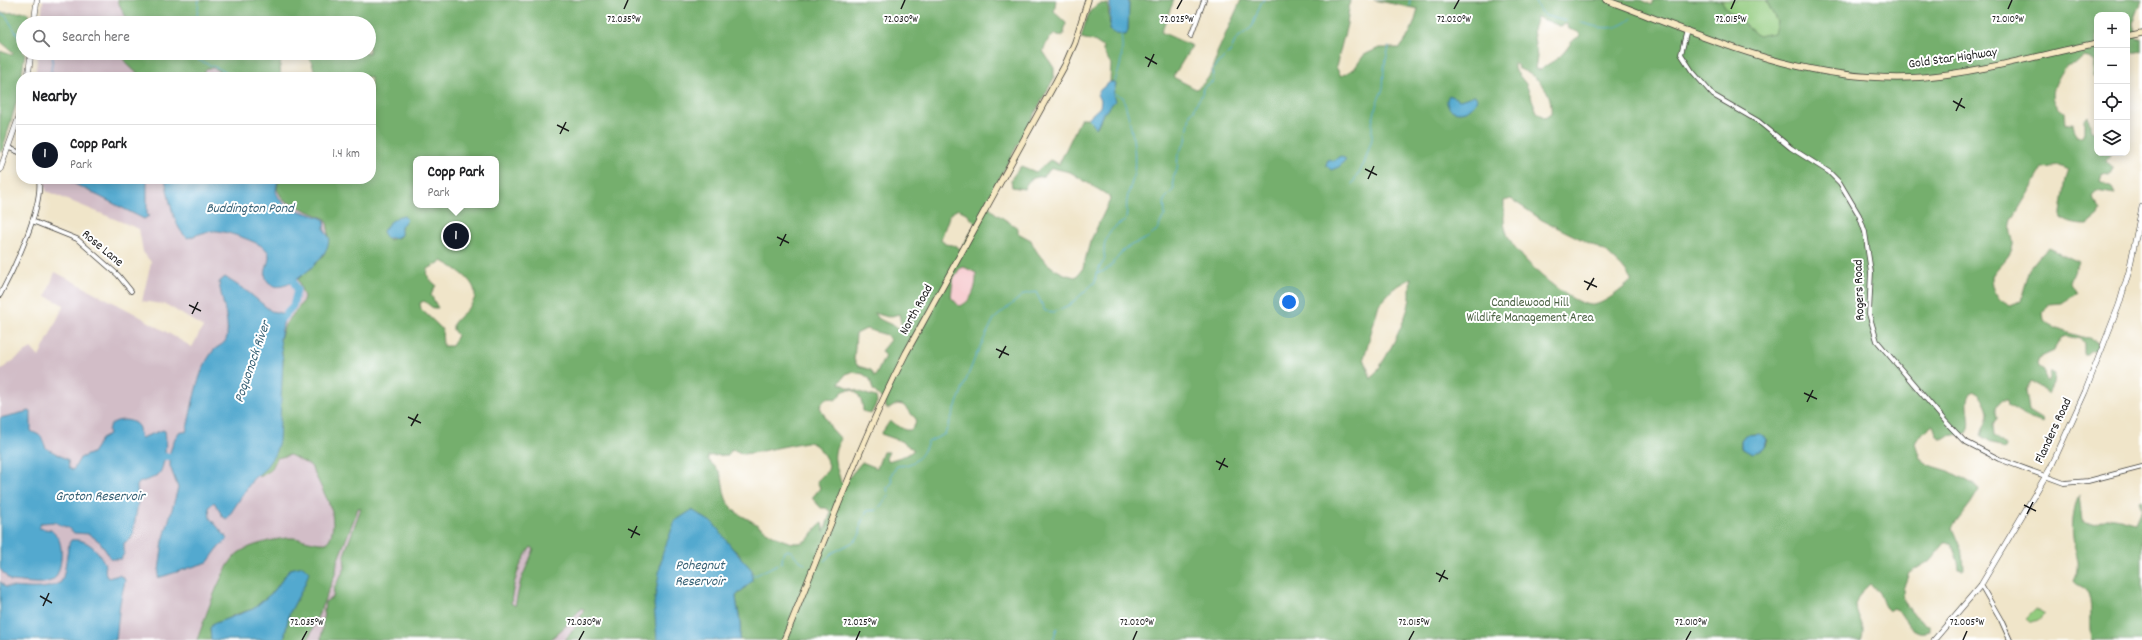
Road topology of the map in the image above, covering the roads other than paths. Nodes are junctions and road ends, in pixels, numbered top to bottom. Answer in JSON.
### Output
{"nodes":[{"id":1,"x":37,"y":0,"type":"edge"},
{"id":2,"x":1088,"y":0,"type":"edge"},
{"id":3,"x":1204,"y":0,"type":"edge"},
{"id":4,"x":1606,"y":0,"type":"edge"},
{"id":5,"x":35,"y":16,"type":"edge"},
{"id":6,"x":1687,"y":30,"type":"junction"},
{"id":7,"x":2142,"y":33,"type":"edge"},
{"id":8,"x":2130,"y":35,"type":"edge"},
{"id":9,"x":1191,"y":36,"type":"dead end"},
{"id":10,"x":2094,"y":44,"type":"edge"},
{"id":11,"x":30,"y":60,"type":"edge"},
{"id":12,"x":29,"y":72,"type":"edge"},
{"id":13,"x":16,"y":126,"type":"edge"},
{"id":14,"x":9,"y":148,"type":"junction"},
{"id":15,"x":16,"y":151,"type":"edge"},
{"id":16,"x":0,"y":170,"type":"edge"},
{"id":17,"x":39,"y":184,"type":"edge"},
{"id":18,"x":2142,"y":207,"type":"edge"},
{"id":19,"x":32,"y":221,"type":"junction"},
{"id":20,"x":131,"y":292,"type":"dead end"},
{"id":21,"x":0,"y":295,"type":"edge"},
{"id":22,"x":2142,"y":467,"type":"edge"},
{"id":23,"x":2045,"y":477,"type":"junction"},
{"id":24,"x":1981,"y":585,"type":"junction"},
{"id":25,"x":784,"y":640,"type":"edge"},
{"id":26,"x":1934,"y":640,"type":"edge"},
{"id":27,"x":2010,"y":640,"type":"edge"}],
"edges":[{"from":1,"to":5,"type":"street"},
{"from":2,"to":25,"type":"main road","name":"North Road"},
{"from":3,"to":9,"type":"street"},
{"from":4,"to":6,"type":"main road","name":"Gold Star Highway"},
{"from":6,"to":10,"type":"main road","name":"Gold Star Highway"},
{"from":6,"to":23,"type":"street","name":"Rogers Road"},
{"from":7,"to":8,"type":"main road"},
{"from":11,"to":12,"type":"street"},
{"from":13,"to":14,"type":"street"},
{"from":14,"to":15,"type":"street"},
{"from":14,"to":16,"type":"street"},
{"from":17,"to":19,"type":"street"},
{"from":18,"to":23,"type":"street","name":"Flanders Road"},
{"from":19,"to":20,"type":"street","name":"Rose Lane"},
{"from":19,"to":21,"type":"street"},
{"from":22,"to":23,"type":"street"},
{"from":23,"to":24,"type":"street","name":"Flanders Road"},
{"from":24,"to":26,"type":"street","name":"Flanders Road"},
{"from":24,"to":27,"type":"street"}]}
